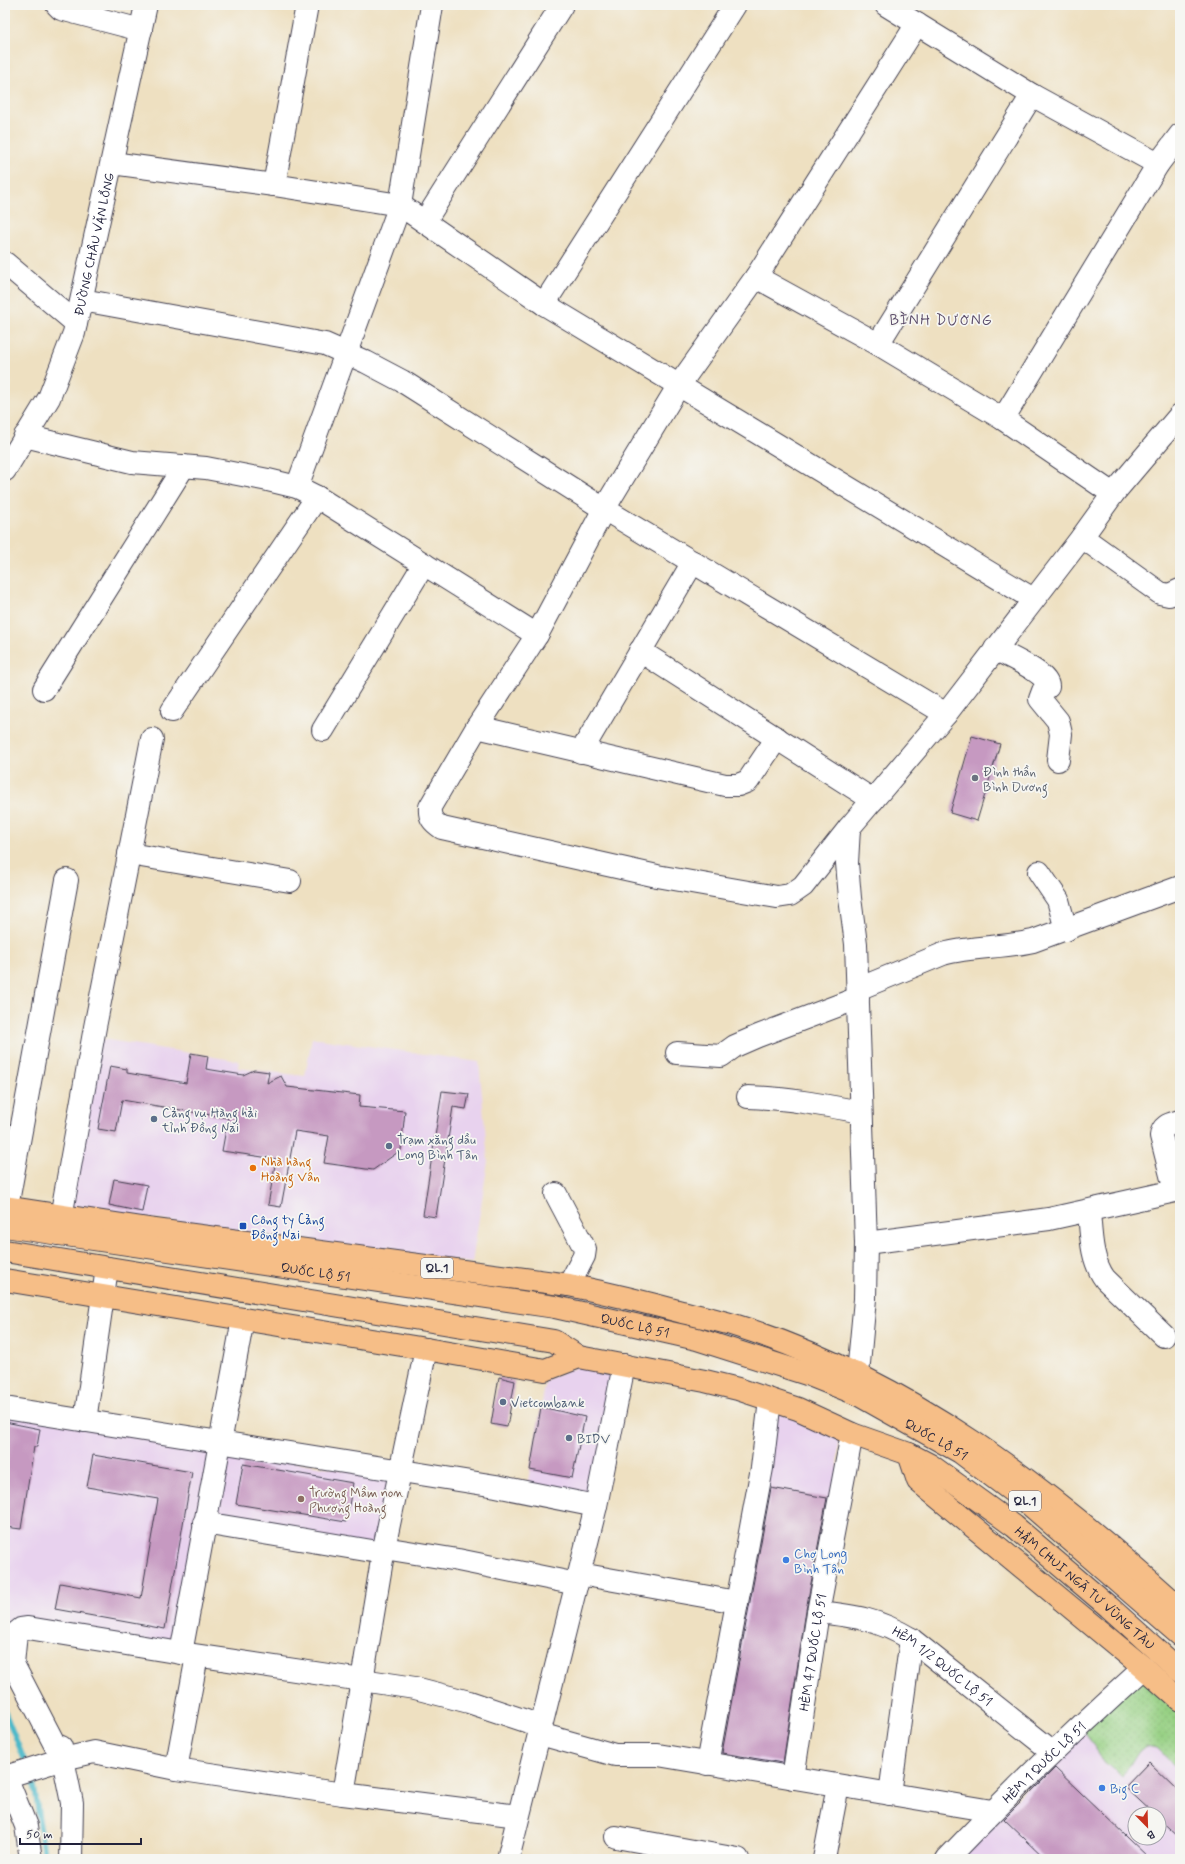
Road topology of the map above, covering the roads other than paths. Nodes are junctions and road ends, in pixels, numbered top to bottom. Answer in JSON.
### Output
{"nodes":[{"id":1,"x":57,"y":5,"type":"edge"},
{"id":2,"x":146,"y":5,"type":"edge"},
{"id":3,"x":307,"y":5,"type":"edge"},
{"id":4,"x":432,"y":5,"type":"edge"},
{"id":5,"x":562,"y":5,"type":"edge"},
{"id":6,"x":735,"y":5,"type":"edge"},
{"id":7,"x":886,"y":5,"type":"edge"},
{"id":8,"x":917,"y":24,"type":"junction"},
{"id":9,"x":141,"y":30,"type":"junction"},
{"id":10,"x":1032,"y":95,"type":"junction"},
{"id":11,"x":1180,"y":135,"type":"edge"},
{"id":12,"x":112,"y":163,"type":"junction"},
{"id":13,"x":1158,"y":164,"type":"junction"},
{"id":14,"x":274,"y":185,"type":"junction"},
{"id":15,"x":400,"y":205,"type":"junction"},
{"id":16,"x":425,"y":221,"type":"junction"},
{"id":17,"x":5,"y":263,"type":"edge"},
{"id":18,"x":756,"y":277,"type":"junction"},
{"id":19,"x":82,"y":300,"type":"junction"},
{"id":20,"x":544,"y":304,"type":"junction"},
{"id":21,"x":76,"y":323,"type":"junction"},
{"id":22,"x":878,"y":344,"type":"junction"},
{"id":23,"x":346,"y":353,"type":"junction"},
{"id":24,"x":679,"y":385,"type":"junction"},
{"id":25,"x":1180,"y":415,"type":"edge"},
{"id":26,"x":1002,"y":418,"type":"junction"},
{"id":27,"x":25,"y":436,"type":"junction"},
{"id":28,"x":184,"y":466,"type":"junction"},
{"id":29,"x":5,"y":470,"type":"edge"},
{"id":30,"x":297,"y":487,"type":"junction"},
{"id":31,"x":1113,"y":494,"type":"junction"},
{"id":32,"x":317,"y":497,"type":"junction"},
{"id":33,"x":604,"y":509,"type":"junction"},
{"id":34,"x":1082,"y":537,"type":"junction"},
{"id":35,"x":693,"y":562,"type":"junction"},
{"id":36,"x":424,"y":564,"type":"junction"},
{"id":37,"x":1180,"y":590,"type":"edge"},
{"id":38,"x":1033,"y":599,"type":"junction"},
{"id":39,"x":537,"y":635,"type":"junction"},
{"id":40,"x":995,"y":649,"type":"junction"},
{"id":41,"x":640,"y":651,"type":"junction"},
{"id":42,"x":44,"y":688,"type":"dead end"},
{"id":43,"x":172,"y":711,"type":"dead end"},
{"id":44,"x":946,"y":714,"type":"junction"},
{"id":45,"x":477,"y":727,"type":"junction"},
{"id":46,"x":323,"y":730,"type":"dead end"},
{"id":47,"x":776,"y":738,"type":"junction"},
{"id":48,"x":152,"y":739,"type":"dead end"},
{"id":49,"x":581,"y":752,"type":"junction"},
{"id":50,"x":1058,"y":760,"type":"dead end"},
{"id":51,"x":873,"y":800,"type":"junction"},
{"id":52,"x":849,"y":828,"type":"junction"},
{"id":53,"x":129,"y":854,"type":"junction"},
{"id":54,"x":1039,"y":872,"type":"dead end"},
{"id":55,"x":67,"y":880,"type":"dead end"},
{"id":56,"x":290,"y":881,"type":"dead end"},
{"id":57,"x":1180,"y":887,"type":"edge"},
{"id":58,"x":1066,"y":930,"type":"junction"},
{"id":59,"x":858,"y":994,"type":"junction"},
{"id":60,"x":677,"y":1053,"type":"dead end"},
{"id":61,"x":748,"y":1097,"type":"dead end"},
{"id":62,"x":861,"y":1112,"type":"junction"},
{"id":63,"x":1180,"y":1121,"type":"edge"},
{"id":64,"x":1178,"y":1191,"type":"edge"},
{"id":65,"x":556,"y":1194,"type":"dead end"},
{"id":66,"x":1089,"y":1211,"type":"junction"},
{"id":67,"x":6,"y":1213,"type":"edge"},
{"id":68,"x":59,"y":1225,"type":"junction"},
{"id":69,"x":866,"y":1243,"type":"junction"},
{"id":70,"x":5,"y":1251,"type":"edge"},
{"id":71,"x":107,"y":1268,"type":"junction"},
{"id":72,"x":5,"y":1280,"type":"edge"},
{"id":73,"x":569,"y":1285,"type":"junction"},
{"id":74,"x":103,"y":1297,"type":"junction"},
{"id":75,"x":243,"y":1319,"type":"junction"},
{"id":76,"x":1164,"y":1336,"type":"dead end"},
{"id":77,"x":426,"y":1349,"type":"junction"},
{"id":78,"x":579,"y":1357,"type":"junction"},
{"id":79,"x":624,"y":1365,"type":"junction"},
{"id":80,"x":855,"y":1383,"type":"junction"},
{"id":81,"x":770,"y":1400,"type":"junction"},
{"id":82,"x":5,"y":1408,"type":"edge"},
{"id":83,"x":86,"y":1421,"type":"junction"},
{"id":84,"x":852,"y":1434,"type":"junction"},
{"id":85,"x":219,"y":1443,"type":"junction"},
{"id":86,"x":909,"y":1454,"type":"junction"},
{"id":87,"x":400,"y":1472,"type":"junction"},
{"id":88,"x":596,"y":1506,"type":"junction"},
{"id":89,"x":204,"y":1523,"type":"junction"},
{"id":90,"x":384,"y":1550,"type":"junction"},
{"id":91,"x":579,"y":1579,"type":"junction"},
{"id":92,"x":737,"y":1602,"type":"junction"},
{"id":93,"x":1180,"y":1608,"type":"edge"},
{"id":94,"x":818,"y":1612,"type":"junction"},
{"id":95,"x":1180,"y":1635,"type":"edge"},
{"id":96,"x":911,"y":1639,"type":"junction"},
{"id":97,"x":189,"y":1655,"type":"junction"},
{"id":98,"x":1144,"y":1668,"type":"junction"},
{"id":99,"x":1180,"y":1671,"type":"edge"},
{"id":100,"x":361,"y":1680,"type":"junction"},
{"id":101,"x":1180,"y":1700,"type":"edge"},
{"id":102,"x":540,"y":1730,"type":"junction"},
{"id":103,"x":1052,"y":1752,"type":"junction"},
{"id":104,"x":63,"y":1759,"type":"junction"},
{"id":105,"x":707,"y":1764,"type":"junction"},
{"id":106,"x":176,"y":1769,"type":"junction"},
{"id":107,"x":5,"y":1776,"type":"edge"},
{"id":108,"x":793,"y":1778,"type":"junction"},
{"id":109,"x":838,"y":1786,"type":"junction"},
{"id":110,"x":343,"y":1794,"type":"junction"},
{"id":111,"x":890,"y":1794,"type":"junction"},
{"id":112,"x":992,"y":1811,"type":"junction"},
{"id":113,"x":518,"y":1816,"type":"junction"},
{"id":114,"x":616,"y":1836,"type":"dead end"},
{"id":115,"x":716,"y":1857,"type":"edge"},
{"id":116,"x":31,"y":1859,"type":"edge"},
{"id":117,"x":71,"y":1859,"type":"edge"},
{"id":118,"x":508,"y":1859,"type":"edge"},
{"id":119,"x":738,"y":1859,"type":"edge"},
{"id":120,"x":824,"y":1859,"type":"edge"},
{"id":121,"x":947,"y":1859,"type":"edge"}],
"edges":[{"from":1,"to":9,"type":"street"},
{"from":2,"to":9,"type":"street","name":"ĐƯỜNG CHÂU VĂN LỒNG"},
{"from":3,"to":14,"type":"street"},
{"from":4,"to":15,"type":"street"},
{"from":5,"to":16,"type":"street"},
{"from":6,"to":20,"type":"street"},
{"from":7,"to":8,"type":"street"},
{"from":8,"to":10,"type":"street"},
{"from":8,"to":18,"type":"street"},
{"from":9,"to":12,"type":"street","name":"ĐƯỜNG CHÂU VĂN LỒNG"},
{"from":10,"to":13,"type":"street"},
{"from":10,"to":22,"type":"street"},
{"from":11,"to":13,"type":"street"},
{"from":12,"to":14,"type":"street"},
{"from":12,"to":19,"type":"street","name":"ĐƯỜNG CHÂU VĂN LỒNG"},
{"from":13,"to":26,"type":"street"},
{"from":14,"to":15,"type":"street"},
{"from":15,"to":16,"type":"street"},
{"from":15,"to":23,"type":"street"},
{"from":16,"to":20,"type":"street"},
{"from":17,"to":21,"type":"street"},
{"from":18,"to":22,"type":"street"},
{"from":18,"to":24,"type":"street"},
{"from":19,"to":21,"type":"street","name":"ĐƯỜNG CHÂU VĂN LỒNG"},
{"from":19,"to":23,"type":"street"},
{"from":20,"to":24,"type":"street"},
{"from":21,"to":27,"type":"street","name":"ĐƯỜNG CHÂU VĂN LỒNG"},
{"from":22,"to":26,"type":"street"},
{"from":23,"to":30,"type":"street"},
{"from":23,"to":33,"type":"street"},
{"from":24,"to":33,"type":"street"},
{"from":24,"to":38,"type":"street"},
{"from":25,"to":31,"type":"street"},
{"from":26,"to":31,"type":"street"},
{"from":27,"to":28,"type":"street"},
{"from":27,"to":29,"type":"street","name":"ĐƯỜNG CHÂU VĂN LỒNG"},
{"from":28,"to":30,"type":"street"},
{"from":28,"to":42,"type":"street"},
{"from":30,"to":32,"type":"street"},
{"from":31,"to":34,"type":"street"},
{"from":32,"to":36,"type":"street"},
{"from":32,"to":43,"type":"street"},
{"from":33,"to":35,"type":"street"},
{"from":33,"to":39,"type":"street"},
{"from":34,"to":37,"type":"street"},
{"from":34,"to":38,"type":"street"},
{"from":35,"to":41,"type":"street"},
{"from":35,"to":44,"type":"street"},
{"from":36,"to":39,"type":"street"},
{"from":36,"to":46,"type":"street"},
{"from":38,"to":40,"type":"street"},
{"from":39,"to":45,"type":"street"},
{"from":40,"to":44,"type":"street"},
{"from":40,"to":50,"type":"street"},
{"from":41,"to":47,"type":"street"},
{"from":41,"to":49,"type":"street"},
{"from":44,"to":51,"type":"street"},
{"from":45,"to":49,"type":"street"},
{"from":45,"to":52,"type":"street"},
{"from":47,"to":49,"type":"street"},
{"from":47,"to":51,"type":"street"},
{"from":48,"to":53,"type":"street"},
{"from":51,"to":52,"type":"street"},
{"from":52,"to":59,"type":"street"},
{"from":53,"to":56,"type":"street"},
{"from":53,"to":68,"type":"street"},
{"from":54,"to":58,"type":"street"},
{"from":55,"to":67,"type":"street"},
{"from":57,"to":58,"type":"street"},
{"from":58,"to":59,"type":"street"},
{"from":59,"to":60,"type":"street"},
{"from":59,"to":62,"type":"street"},
{"from":61,"to":62,"type":"street"},
{"from":62,"to":69,"type":"street"},
{"from":63,"to":64,"type":"street"},
{"from":64,"to":66,"type":"street"},
{"from":65,"to":73,"type":"street"},
{"from":66,"to":69,"type":"street"},
{"from":66,"to":76,"type":"street"},
{"from":67,"to":68,"type":"main road","name":"QUỐC LỘ 51","number":"QL.1"},
{"from":68,"to":73,"type":"main road","name":"QUỐC LỘ 51","number":"QL.1"},
{"from":68,"to":80,"type":"main road","name":"QUỐC LỘ 51","number":"QL.1"},
{"from":69,"to":80,"type":"street"},
{"from":70,"to":71,"type":"main road","name":"QUỐC LỘ 51","number":"QL.1"},
{"from":71,"to":74,"type":"street"},
{"from":71,"to":78,"type":"main road","name":"QUỐC LỘ 51","number":"QL.1"},
{"from":72,"to":74,"type":"main road"},
{"from":73,"to":80,"type":"main road","name":"QUỐC LỘ 51","number":"QL.1"},
{"from":74,"to":75,"type":"main road"},
{"from":74,"to":83,"type":"street"},
{"from":75,"to":77,"type":"main road"},
{"from":75,"to":85,"type":"street"},
{"from":77,"to":78,"type":"main road"},
{"from":77,"to":87,"type":"street"},
{"from":78,"to":79,"type":"main road","name":"QUỐC LỘ 51","number":"QL.1"},
{"from":79,"to":81,"type":"main road","name":"QUỐC LỘ 51","number":"QL.1"},
{"from":79,"to":88,"type":"street"},
{"from":80,"to":93,"type":"main road","name":"QUỐC LỘ 51","number":"QL.1"},
{"from":80,"to":95,"type":"main road","name":"QUỐC LỘ 51","number":"QL.1"},
{"from":81,"to":84,"type":"main road","name":"QUỐC LỘ 51","number":"QL.1"},
{"from":81,"to":92,"type":"street"},
{"from":82,"to":83,"type":"street"},
{"from":83,"to":85,"type":"street"},
{"from":84,"to":86,"type":"main road","name":"QUỐC LỘ 51","number":"QL.1"},
{"from":84,"to":94,"type":"street","name":"HẺM 47 QUỐC LỘ 51"},
{"from":85,"to":87,"type":"street"},
{"from":85,"to":89,"type":"street"},
{"from":86,"to":98,"type":"main road","name":"QUỐC LỘ 51"},
{"from":86,"to":99,"type":"main road","name":"HẦM CHUI NGÃ TƯ VŨNG TÀU","number":"QL.1"},
{"from":87,"to":88,"type":"street"},
{"from":87,"to":90,"type":"street"},
{"from":88,"to":91,"type":"street"},
{"from":89,"to":90,"type":"street"},
{"from":89,"to":97,"type":"street"},
{"from":90,"to":91,"type":"street"},
{"from":90,"to":100,"type":"street"},
{"from":91,"to":92,"type":"street"},
{"from":91,"to":102,"type":"street"},
{"from":92,"to":105,"type":"street"},
{"from":94,"to":96,"type":"street","name":"HẺM 1/2 QUỐC LỘ 51"},
{"from":94,"to":108,"type":"street","name":"HẺM 47 QUỐC LỘ 51"},
{"from":96,"to":103,"type":"street","name":"HẺM 1/2 QUỐC LỘ 51"},
{"from":96,"to":111,"type":"street"},
{"from":97,"to":100,"type":"street"},
{"from":97,"to":104,"type":"street"},
{"from":97,"to":106,"type":"street"},
{"from":98,"to":101,"type":"main road","name":"QUỐC LỘ 51"},
{"from":98,"to":103,"type":"street","name":"HẺM 1 QUỐC LỘ 51"},
{"from":100,"to":102,"type":"street"},
{"from":100,"to":110,"type":"street"},
{"from":102,"to":105,"type":"street"},
{"from":102,"to":113,"type":"street"},
{"from":103,"to":112,"type":"street","name":"HẺM 1 QUỐC LỘ 51"},
{"from":104,"to":106,"type":"street"},
{"from":104,"to":107,"type":"street"},
{"from":104,"to":117,"type":"street"},
{"from":105,"to":108,"type":"street"},
{"from":106,"to":110,"type":"street"},
{"from":107,"to":116,"type":"street"},
{"from":108,"to":109,"type":"street"},
{"from":109,"to":111,"type":"street"},
{"from":109,"to":120,"type":"street"},
{"from":110,"to":113,"type":"street"},
{"from":111,"to":112,"type":"street"},
{"from":112,"to":121,"type":"street","name":"HẺM 1 QUỐC LỘ 51"},
{"from":113,"to":118,"type":"street"},
{"from":114,"to":115,"type":"street"},
{"from":115,"to":119,"type":"street"}]}
